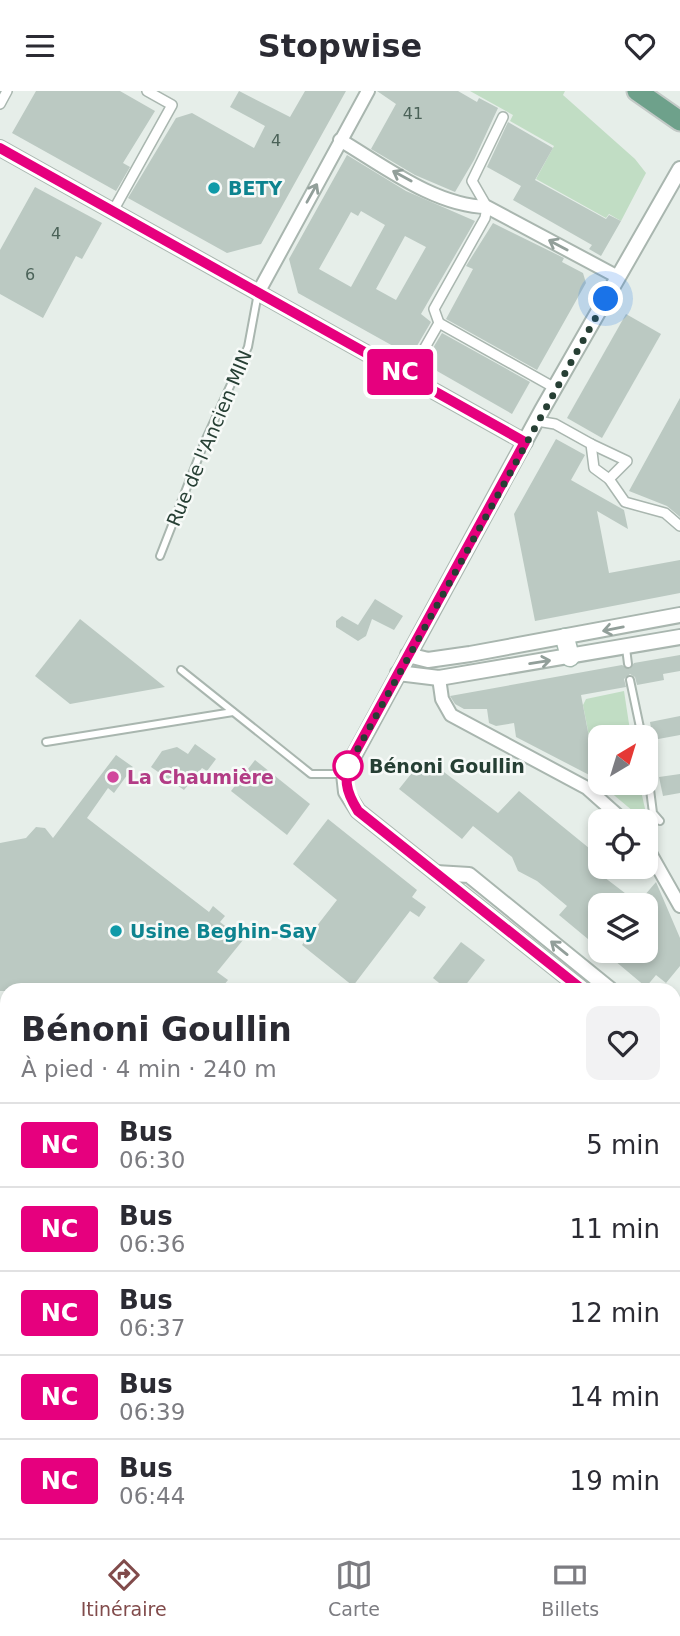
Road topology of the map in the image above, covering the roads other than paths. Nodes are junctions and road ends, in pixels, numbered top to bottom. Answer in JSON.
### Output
{"nodes":[{"id":1,"x":7,"y":91,"type":"edge"},
{"id":2,"x":146,"y":91,"type":"edge"},
{"id":3,"x":368,"y":91,"type":"edge"},
{"id":4,"x":637,"y":91,"type":"edge"},
{"id":5,"x":0,"y":103,"type":"edge"},
{"id":6,"x":503,"y":117,"type":"dead end"},
{"id":7,"x":680,"y":121,"type":"edge"},
{"id":8,"x":341,"y":140,"type":"junction"},
{"id":9,"x":0,"y":148,"type":"edge"},
{"id":10,"x":680,"y":169,"type":"edge"},
{"id":11,"x":486,"y":207,"type":"junction"},
{"id":12,"x":113,"y":211,"type":"junction"},
{"id":13,"x":618,"y":277,"type":"junction"},
{"id":14,"x":258,"y":293,"type":"junction"},
{"id":15,"x":439,"y":323,"type":"junction"},
{"id":16,"x":408,"y":377,"type":"junction"},
{"id":17,"x":555,"y":388,"type":"junction"},
{"id":18,"x":537,"y":421,"type":"junction"},
{"id":19,"x":525,"y":442,"type":"junction"},
{"id":20,"x":591,"y":445,"type":"junction"},
{"id":21,"x":609,"y":478,"type":"junction"},
{"id":22,"x":680,"y":526,"type":"edge"},
{"id":23,"x":160,"y":556,"type":"dead end"},
{"id":24,"x":680,"y":615,"type":"edge"},
{"id":25,"x":680,"y":637,"type":"edge"},
{"id":26,"x":565,"y":638,"type":"junction"},
{"id":27,"x":626,"y":648,"type":"junction"},
{"id":28,"x":408,"y":655,"type":"junction"},
{"id":29,"x":570,"y":657,"type":"junction"},
{"id":30,"x":628,"y":664,"type":"dead end"},
{"id":31,"x":181,"y":670,"type":"dead end"},
{"id":32,"x":398,"y":673,"type":"junction"},
{"id":33,"x":439,"y":678,"type":"junction"},
{"id":34,"x":631,"y":680,"type":"dead end"},
{"id":35,"x":233,"y":712,"type":"junction"},
{"id":36,"x":640,"y":725,"type":"edge"},
{"id":37,"x":46,"y":743,"type":"dead end"},
{"id":38,"x":344,"y":774,"type":"junction"},
{"id":39,"x":651,"y":795,"type":"edge"},
{"id":40,"x":611,"y":809,"type":"edge"},
{"id":41,"x":660,"y":821,"type":"dead end"},
{"id":42,"x":658,"y":867,"type":"edge"},
{"id":43,"x":436,"y":873,"type":"junction"},
{"id":44,"x":680,"y":906,"type":"edge"},
{"id":45,"x":574,"y":983,"type":"edge"},
{"id":46,"x":602,"y":983,"type":"edge"}],
"edges":[{"from":1,"to":5,"type":"street"},
{"from":2,"to":12,"type":"street"},
{"from":3,"to":8,"type":"street"},
{"from":4,"to":7,"type":"main road"},
{"from":6,"to":11,"type":"street"},
{"from":11,"to":8,"type":"street","one_way":true},
{"from":14,"to":8,"type":"street","one_way":true},
{"from":9,"to":12,"type":"street"},
{"from":10,"to":13,"type":"street"},
{"from":13,"to":11,"type":"street","one_way":true},
{"from":11,"to":15,"type":"street"},
{"from":12,"to":14,"type":"street"},
{"from":13,"to":17,"type":"street"},
{"from":14,"to":16,"type":"street"},
{"from":14,"to":23,"type":"lane","name":"Rue de l'Ancien MIN"},
{"from":15,"to":16,"type":"street"},
{"from":15,"to":17,"type":"street"},
{"from":16,"to":19,"type":"street"},
{"from":17,"to":18,"type":"street"},
{"from":18,"to":19,"type":"street"},
{"from":18,"to":20,"type":"street"},
{"from":19,"to":28,"type":"street"},
{"from":20,"to":21,"type":"street"},
{"from":20,"to":21,"type":"street"},
{"from":21,"to":22,"type":"street"},
{"from":24,"to":26,"type":"street","one_way":true},
{"from":25,"to":27,"type":"street"},
{"from":26,"to":28,"type":"street"},
{"from":26,"to":29,"type":"main road"},
{"from":27,"to":29,"type":"street"},
{"from":27,"to":30,"type":"lane"},
{"from":28,"to":32,"type":"street"},
{"from":33,"to":29,"type":"street","one_way":true},
{"from":31,"to":35,"type":"lane"},
{"from":32,"to":33,"type":"street"},
{"from":32,"to":38,"type":"street"},
{"from":33,"to":40,"type":"street"},
{"from":34,"to":36,"type":"lane"},
{"from":35,"to":37,"type":"lane"},
{"from":35,"to":38,"type":"lane"},
{"from":38,"to":43,"type":"street"},
{"from":39,"to":41,"type":"lane"},
{"from":42,"to":44,"type":"street"},
{"from":43,"to":45,"type":"street"},
{"from":46,"to":43,"type":"street","one_way":true}]}
